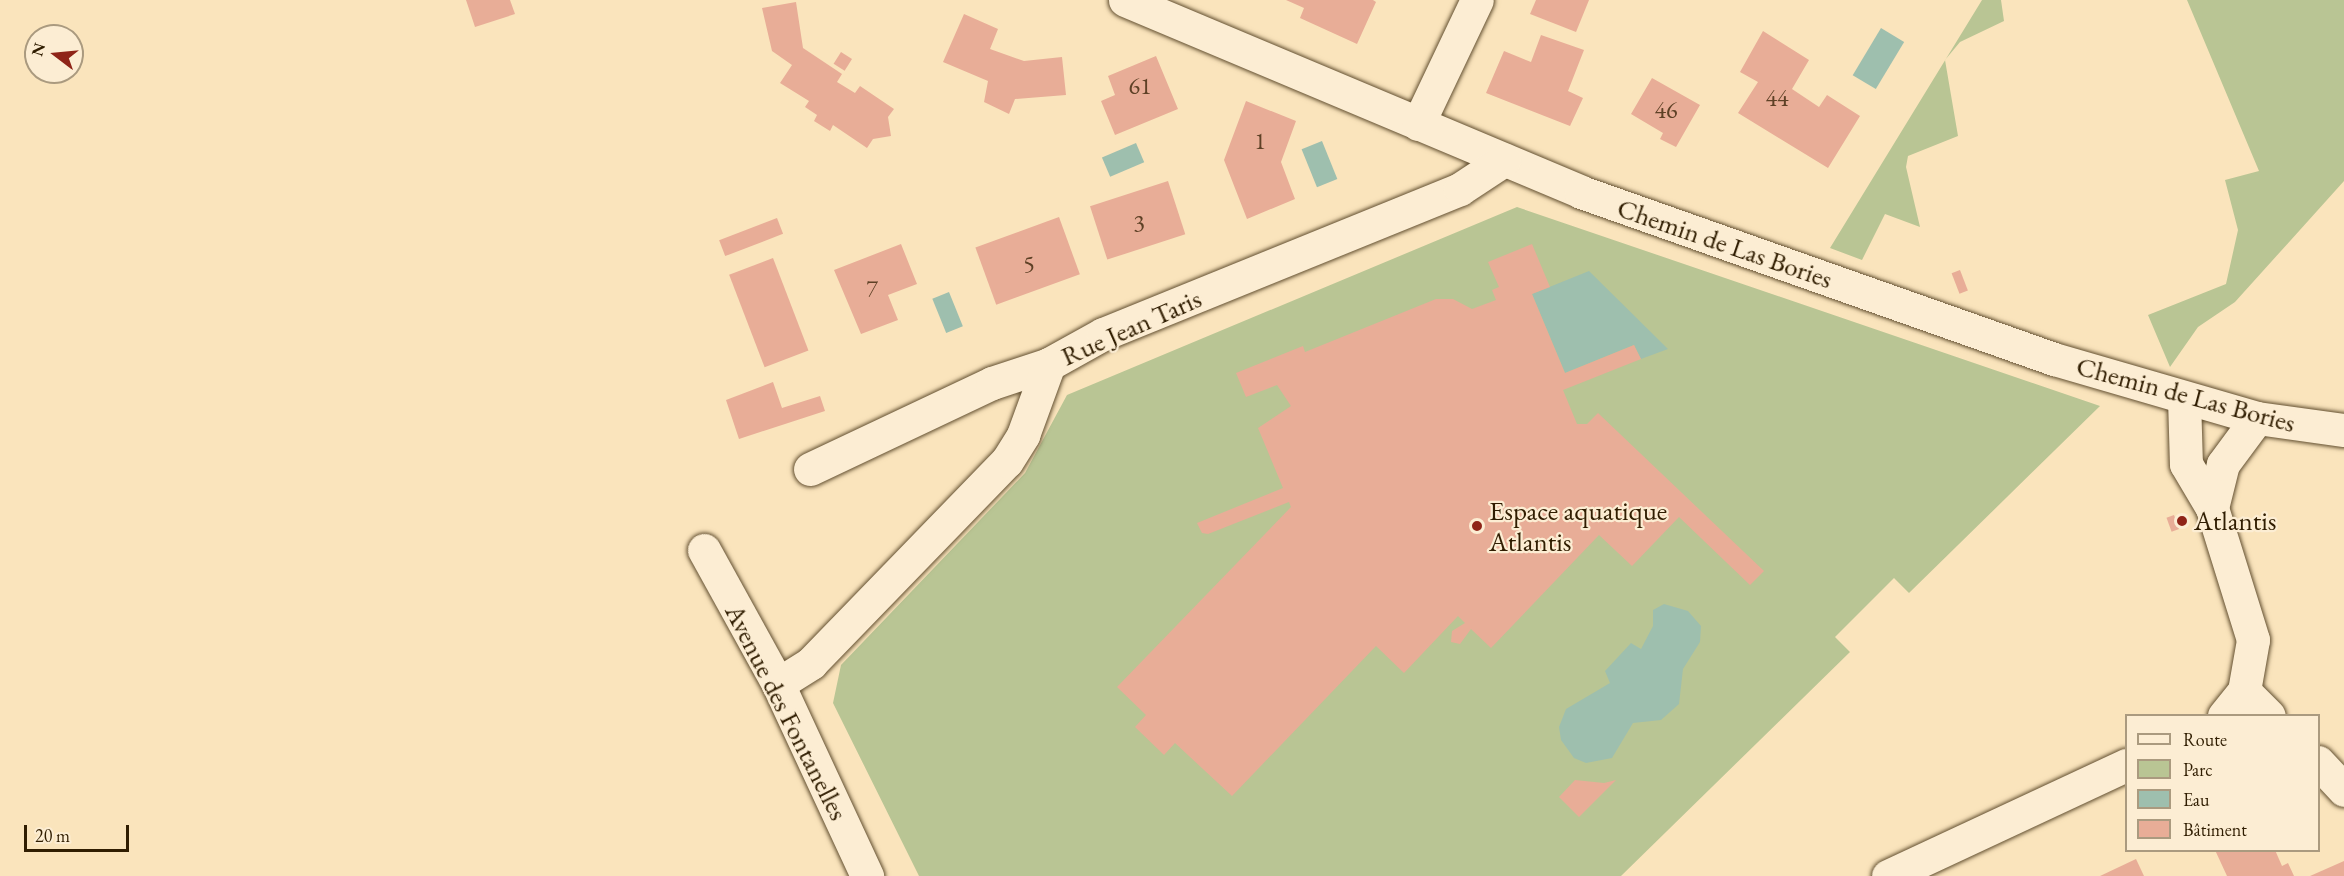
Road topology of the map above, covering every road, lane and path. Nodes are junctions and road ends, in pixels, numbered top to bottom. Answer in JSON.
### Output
{"nodes":[{"id":1,"x":1125,"y":0,"type":"edge"},
{"id":2,"x":1477,"y":0,"type":"edge"},
{"id":3,"x":1418,"y":124,"type":"junction"},
{"id":4,"x":1504,"y":160,"type":"junction"},
{"id":5,"x":1049,"y":364,"type":"junction"},
{"id":6,"x":2184,"y":398,"type":"junction"},
{"id":7,"x":2258,"y":418,"type":"junction"},
{"id":8,"x":2344,"y":430,"type":"edge"},
{"id":9,"x":810,"y":469,"type":"dead end"},
{"id":10,"x":2212,"y":508,"type":"junction"},
{"id":11,"x":704,"y":550,"type":"dead end"},
{"id":12,"x":778,"y":684,"type":"junction"},
{"id":13,"x":2234,"y":703,"type":"edge"},
{"id":14,"x":2264,"y":714,"type":"edge"},
{"id":15,"x":2320,"y":763,"type":"edge"},
{"id":16,"x":2125,"y":766,"type":"edge"},
{"id":17,"x":2344,"y":790,"type":"edge"},
{"id":18,"x":867,"y":876,"type":"edge"},
{"id":19,"x":1888,"y":876,"type":"edge"}],
"edges":[{"from":1,"to":3,"type":"street","name":"Chemin de Las Bories"},
{"from":2,"to":3,"type":"street"},
{"from":3,"to":4,"type":"street","name":"Chemin de Las Bories"},
{"from":4,"to":5,"type":"street","name":"Rue Jean Taris"},
{"from":4,"to":6,"type":"street","name":"Chemin de Las Bories"},
{"from":5,"to":9,"type":"street"},
{"from":5,"to":12,"type":"street","name":"Rue Jean Taris"},
{"from":6,"to":7,"type":"street","name":"Chemin de Las Bories"},
{"from":6,"to":10,"type":"street"},
{"from":7,"to":8,"type":"street","name":"Chemin de Las Bories"},
{"from":7,"to":10,"type":"street"},
{"from":10,"to":13,"type":"street"},
{"from":11,"to":12,"type":"street","name":"Avenue des Fontanelles"},
{"from":12,"to":18,"type":"street","name":"Avenue des Fontanelles"},
{"from":13,"to":14,"type":"street"},
{"from":15,"to":17,"type":"street"},
{"from":16,"to":19,"type":"street"}]}
